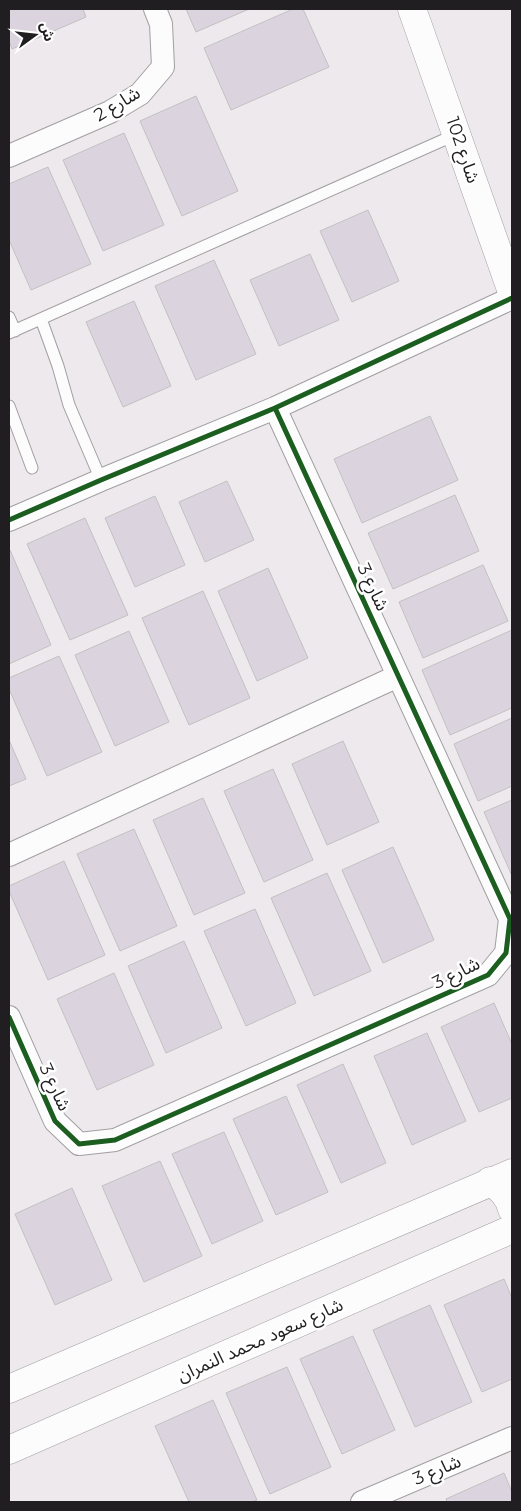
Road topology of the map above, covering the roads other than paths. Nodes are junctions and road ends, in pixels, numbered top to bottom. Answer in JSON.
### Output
{"nodes":[{"id":1,"x":155,"y":9,"type":"edge"},
{"id":2,"x":412,"y":9,"type":"edge"},
{"id":3,"x":457,"y":134,"type":"junction"},
{"id":4,"x":9,"y":156,"type":"edge"},
{"id":5,"x":512,"y":292,"type":"edge"},
{"id":6,"x":512,"y":298,"type":"edge"},
{"id":7,"x":9,"y":317,"type":"edge"},
{"id":8,"x":41,"y":319,"type":"junction"},
{"id":9,"x":12,"y":332,"type":"edge"},
{"id":10,"x":9,"y":406,"type":"edge"},
{"id":11,"x":276,"y":408,"type":"junction"},
{"id":12,"x":32,"y":468,"type":"dead end"},
{"id":13,"x":101,"y":480,"type":"junction"},
{"id":14,"x":9,"y":520,"type":"edge"},
{"id":15,"x":398,"y":676,"type":"junction"},
{"id":16,"x":9,"y":855,"type":"edge"},
{"id":17,"x":9,"y":1017,"type":"edge"},
{"id":18,"x":501,"y":1177,"type":"edge"},
{"id":19,"x":512,"y":1209,"type":"edge"},
{"id":20,"x":512,"y":1229,"type":"edge"},
{"id":21,"x":9,"y":1389,"type":"edge"},
{"id":22,"x":512,"y":1438,"type":"edge"},
{"id":23,"x":9,"y":1450,"type":"edge"},
{"id":24,"x":362,"y":1502,"type":"edge"}],
"edges":[{"from":1,"to":4,"type":"street","name":"شارع 2"},
{"from":2,"to":3,"type":"street","name":"شارع 102"},
{"from":3,"to":5,"type":"street","name":"شارع 102"},
{"from":3,"to":8,"type":"lane"},
{"from":6,"to":11,"type":"street"},
{"from":7,"to":9,"type":"lane"},
{"from":8,"to":9,"type":"lane"},
{"from":8,"to":13,"type":"lane"},
{"from":10,"to":12,"type":"lane"},
{"from":11,"to":13,"type":"street"},
{"from":11,"to":15,"type":"street","name":"شارع 3"},
{"from":13,"to":14,"type":"street"},
{"from":15,"to":16,"type":"street"},
{"from":15,"to":17,"type":"street","name":"شارع 3"},
{"from":18,"to":19,"type":"street"},
{"from":18,"to":21,"type":"street"},
{"from":20,"to":23,"type":"street","name":"شارع سعود محمد النمران"},
{"from":22,"to":24,"type":"street","name":"شارع 3"}]}
